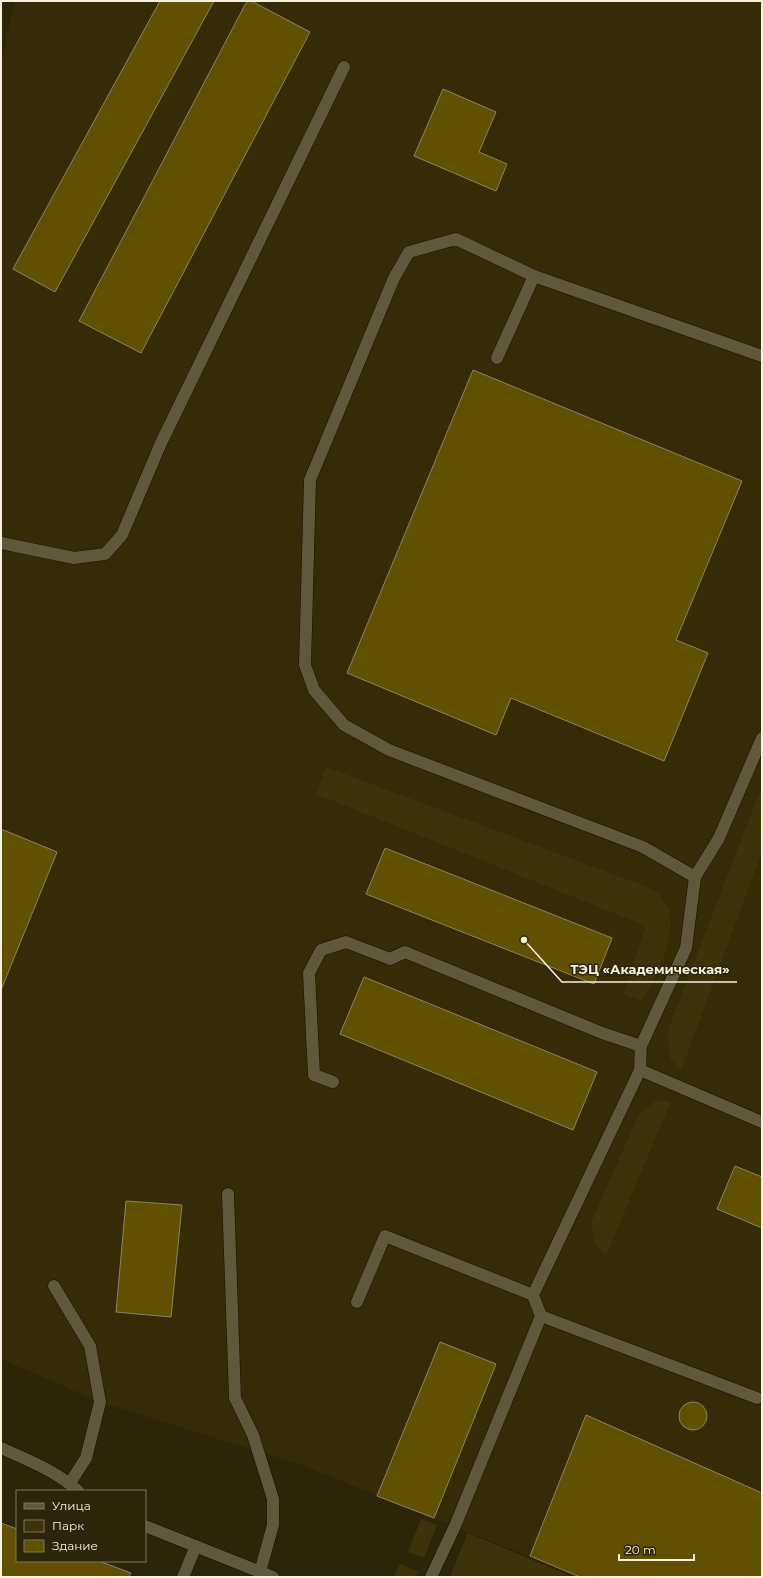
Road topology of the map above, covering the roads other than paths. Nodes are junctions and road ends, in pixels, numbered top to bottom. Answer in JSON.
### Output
{"nodes":[{"id":1,"x":344,"y":67,"type":"dead end"},
{"id":2,"x":534,"y":276,"type":"junction"},
{"id":3,"x":762,"y":356,"type":"edge"},
{"id":4,"x":497,"y":358,"type":"dead end"},
{"id":5,"x":1,"y":543,"type":"edge"},
{"id":6,"x":762,"y":738,"type":"edge"},
{"id":7,"x":695,"y":877,"type":"junction"},
{"id":8,"x":642,"y":1046,"type":"junction"},
{"id":9,"x":640,"y":1070,"type":"junction"},
{"id":10,"x":333,"y":1082,"type":"dead end"},
{"id":11,"x":762,"y":1122,"type":"edge"},
{"id":12,"x":228,"y":1194,"type":"dead end"},
{"id":13,"x":54,"y":1286,"type":"dead end"},
{"id":14,"x":533,"y":1295,"type":"junction"},
{"id":15,"x":357,"y":1302,"type":"dead end"},
{"id":16,"x":541,"y":1316,"type":"junction"},
{"id":17,"x":757,"y":1398,"type":"dead end"},
{"id":18,"x":1,"y":1448,"type":"edge"},
{"id":19,"x":74,"y":1487,"type":"edge"},
{"id":20,"x":146,"y":1526,"type":"edge"},
{"id":21,"x":196,"y":1546,"type":"junction"},
{"id":22,"x":260,"y":1572,"type":"junction"},
{"id":23,"x":183,"y":1577,"type":"edge"},
{"id":24,"x":273,"y":1577,"type":"edge"},
{"id":25,"x":432,"y":1577,"type":"edge"}],
"edges":[{"from":1,"to":5,"type":"street"},
{"from":2,"to":3,"type":"street"},
{"from":2,"to":4,"type":"street"},
{"from":2,"to":7,"type":"street"},
{"from":6,"to":7,"type":"street"},
{"from":7,"to":8,"type":"street"},
{"from":8,"to":9,"type":"street"},
{"from":8,"to":10,"type":"street"},
{"from":9,"to":11,"type":"street"},
{"from":9,"to":14,"type":"street"},
{"from":12,"to":22,"type":"street"},
{"from":13,"to":19,"type":"street"},
{"from":14,"to":15,"type":"street"},
{"from":14,"to":16,"type":"street"},
{"from":16,"to":17,"type":"street"},
{"from":16,"to":25,"type":"street"},
{"from":18,"to":19,"type":"street"},
{"from":20,"to":21,"type":"street"},
{"from":21,"to":22,"type":"street"},
{"from":21,"to":23,"type":"street"},
{"from":22,"to":24,"type":"street"}]}
